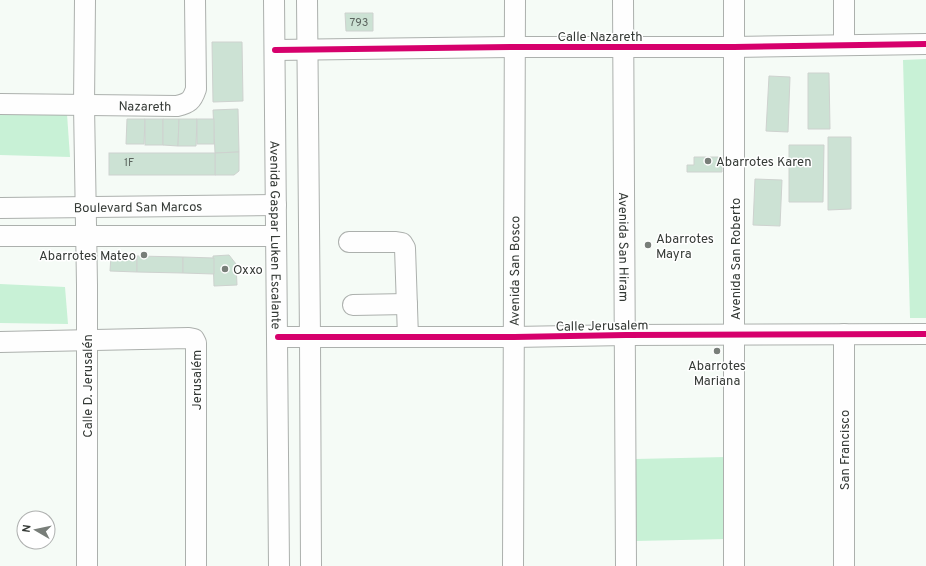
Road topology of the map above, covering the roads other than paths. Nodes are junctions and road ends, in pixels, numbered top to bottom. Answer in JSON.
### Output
{"nodes":[{"id":1,"x":85,"y":0,"type":"edge"},
{"id":2,"x":195,"y":0,"type":"edge"},
{"id":3,"x":274,"y":0,"type":"edge"},
{"id":4,"x":307,"y":0,"type":"edge"},
{"id":5,"x":515,"y":0,"type":"edge"},
{"id":6,"x":623,"y":0,"type":"edge"},
{"id":7,"x":734,"y":0,"type":"edge"},
{"id":8,"x":844,"y":0,"type":"edge"},
{"id":9,"x":844,"y":44,"type":"junction"},
{"id":10,"x":926,"y":44,"type":"edge"},
{"id":11,"x":515,"y":47,"type":"junction"},
{"id":12,"x":624,"y":47,"type":"junction"},
{"id":13,"x":734,"y":47,"type":"junction"},
{"id":14,"x":307,"y":49,"type":"junction"},
{"id":15,"x":275,"y":50,"type":"junction"},
{"id":16,"x":0,"y":104,"type":"edge"},
{"id":17,"x":84,"y":105,"type":"junction"},
{"id":18,"x":276,"y":205,"type":"junction"},
{"id":19,"x":85,"y":207,"type":"junction"},
{"id":20,"x":0,"y":208,"type":"edge"},
{"id":21,"x":0,"y":236,"type":"edge"},
{"id":22,"x":85,"y":236,"type":"junction"},
{"id":23,"x":276,"y":236,"type":"junction"},
{"id":24,"x":349,"y":242,"type":"dead end"},
{"id":25,"x":407,"y":304,"type":"junction"},
{"id":26,"x":353,"y":305,"type":"dead end"},
{"id":27,"x":844,"y":334,"type":"junction"},
{"id":28,"x":926,"y":334,"type":"edge"},
{"id":29,"x":626,"y":335,"type":"junction"},
{"id":30,"x":735,"y":335,"type":"junction"},
{"id":31,"x":278,"y":337,"type":"junction"},
{"id":32,"x":514,"y":337,"type":"junction"},
{"id":33,"x":310,"y":338,"type":"junction"},
{"id":34,"x":408,"y":338,"type":"junction"},
{"id":35,"x":87,"y":340,"type":"junction"},
{"id":36,"x":0,"y":342,"type":"edge"},
{"id":37,"x":87,"y":566,"type":"edge"},
{"id":38,"x":196,"y":566,"type":"edge"},
{"id":39,"x":279,"y":566,"type":"edge"},
{"id":40,"x":311,"y":566,"type":"edge"},
{"id":41,"x":513,"y":566,"type":"edge"},
{"id":42,"x":626,"y":566,"type":"edge"},
{"id":43,"x":734,"y":566,"type":"edge"},
{"id":44,"x":844,"y":566,"type":"edge"}],
"edges":[{"from":1,"to":17,"type":"street"},
{"from":2,"to":17,"type":"street","name":"Nazareth"},
{"from":3,"to":15,"type":"street","name":"Avenida Gaspar Luken Escalante"},
{"from":4,"to":14,"type":"street"},
{"from":5,"to":11,"type":"street","name":"Avenida San Bosco"},
{"from":6,"to":12,"type":"street","name":"Avenida San Hiram"},
{"from":7,"to":13,"type":"street","name":"Avenida San Roberto"},
{"from":8,"to":9,"type":"street"},
{"from":9,"to":10,"type":"street","name":"Calle Nazareth"},
{"from":9,"to":13,"type":"street","name":"Calle Nazareth"},
{"from":11,"to":12,"type":"street","name":"Calle Nazareth"},
{"from":11,"to":14,"type":"street","name":"Calle Nazareth"},
{"from":11,"to":32,"type":"street","name":"Avenida San Bosco"},
{"from":12,"to":13,"type":"street","name":"Calle Nazareth"},
{"from":12,"to":29,"type":"street","name":"Avenida San Hiram"},
{"from":13,"to":30,"type":"street","name":"Avenida San Roberto"},
{"from":14,"to":15,"type":"street","name":"Calle Nazareth"},
{"from":14,"to":33,"type":"street"},
{"from":15,"to":18,"type":"street","name":"Avenida Gaspar Luken Escalante"},
{"from":16,"to":17,"type":"street","name":"Nazareth"},
{"from":17,"to":19,"type":"street"},
{"from":18,"to":19,"type":"street","name":"Boulevard San Marcos"},
{"from":18,"to":23,"type":"street","name":"Avenida Gaspar Luken Escalante"},
{"from":19,"to":20,"type":"street","name":"Boulevard San Marcos"},
{"from":19,"to":22,"type":"street","name":"Calle D. Jerusalén"},
{"from":21,"to":22,"type":"street"},
{"from":22,"to":23,"type":"street"},
{"from":22,"to":35,"type":"street","name":"Calle D. Jerusalén"},
{"from":23,"to":31,"type":"street","name":"Avenida Gaspar Luken Escalante"},
{"from":24,"to":25,"type":"street"},
{"from":25,"to":26,"type":"street"},
{"from":25,"to":34,"type":"street"},
{"from":27,"to":28,"type":"street","name":"Calle Jerusalem"},
{"from":27,"to":30,"type":"street","name":"Calle Jerusalem"},
{"from":27,"to":44,"type":"street","name":"San Francisco"},
{"from":29,"to":30,"type":"street","name":"Calle Jerusalem"},
{"from":29,"to":32,"type":"street","name":"Calle Jerusalem"},
{"from":29,"to":42,"type":"street","name":"Avenida San Hiram"},
{"from":30,"to":43,"type":"street","name":"Avenida San Roberto"},
{"from":31,"to":33,"type":"street","name":"Calle Jerusalem"},
{"from":31,"to":39,"type":"street","name":"Avenida Gaspar Luken Escalante"},
{"from":32,"to":34,"type":"street","name":"Calle Jerusalem"},
{"from":32,"to":41,"type":"street","name":"Avenida San Bosco"},
{"from":33,"to":34,"type":"street","name":"Calle Jerusalem"},
{"from":33,"to":40,"type":"street"},
{"from":35,"to":36,"type":"street","name":"Jerusalém"},
{"from":35,"to":37,"type":"street","name":"Calle D. Jerusalén"},
{"from":35,"to":38,"type":"street","name":"Jerusalém"}]}
